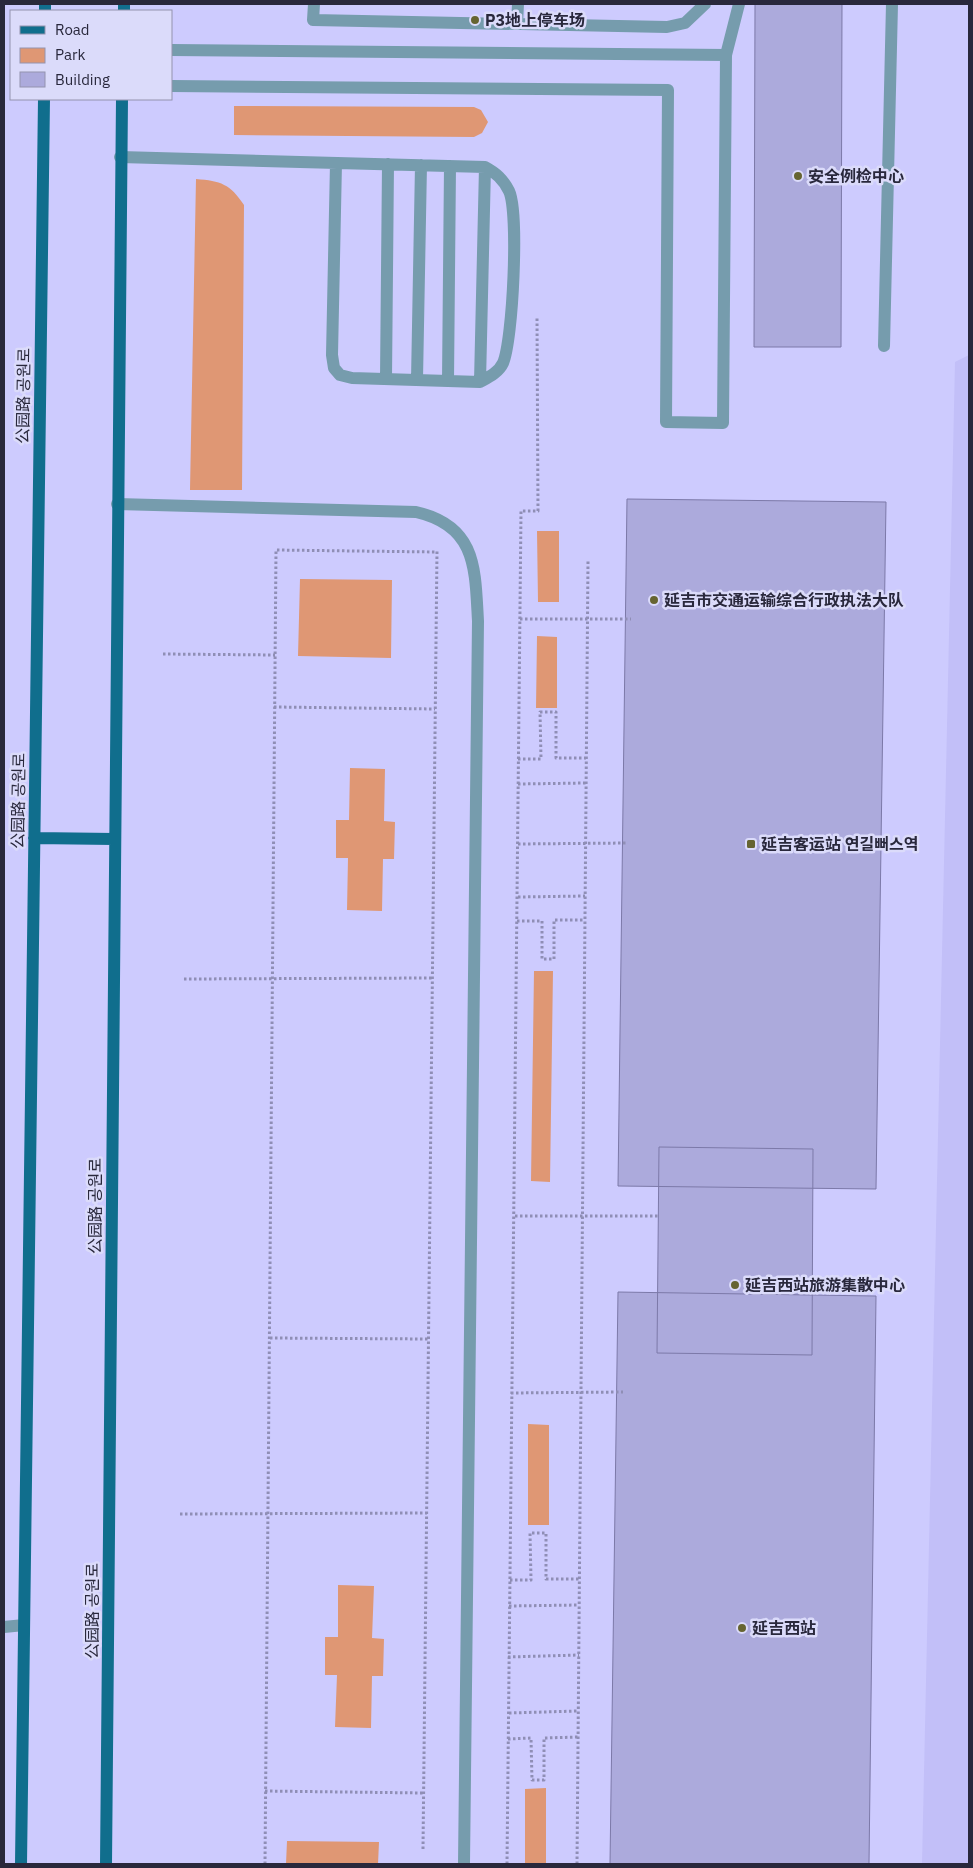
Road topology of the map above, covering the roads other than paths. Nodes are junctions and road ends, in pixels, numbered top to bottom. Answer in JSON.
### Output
{"nodes":[{"id":1,"x":314,"y":4,"type":"edge"},
{"id":2,"x":518,"y":4,"type":"edge"},
{"id":3,"x":705,"y":4,"type":"edge"},
{"id":4,"x":739,"y":4,"type":"edge"},
{"id":5,"x":892,"y":4,"type":"edge"},
{"id":6,"x":517,"y":24,"type":"junction"},
{"id":7,"x":172,"y":50,"type":"edge"},
{"id":8,"x":726,"y":55,"type":"junction"},
{"id":9,"x":172,"y":86,"type":"edge"},
{"id":10,"x":44,"y":100,"type":"edge"},
{"id":11,"x":122,"y":100,"type":"edge"},
{"id":12,"x":120,"y":157,"type":"junction"},
{"id":13,"x":336,"y":163,"type":"junction"},
{"id":14,"x":388,"y":164,"type":"junction"},
{"id":15,"x":421,"y":165,"type":"junction"},
{"id":16,"x":450,"y":166,"type":"junction"},
{"id":17,"x":485,"y":167,"type":"junction"},
{"id":18,"x":884,"y":346,"type":"dead end"},
{"id":19,"x":386,"y":379,"type":"junction"},
{"id":20,"x":417,"y":380,"type":"junction"},
{"id":21,"x":448,"y":381,"type":"junction"},
{"id":22,"x":480,"y":382,"type":"junction"},
{"id":23,"x":117,"y":504,"type":"junction"},
{"id":24,"x":34,"y":838,"type":"junction"},
{"id":25,"x":114,"y":839,"type":"junction"},
{"id":26,"x":24,"y":1625,"type":"junction"},
{"id":27,"x":4,"y":1627,"type":"edge"},
{"id":28,"x":21,"y":1864,"type":"edge"},
{"id":29,"x":106,"y":1864,"type":"edge"},
{"id":30,"x":464,"y":1864,"type":"edge"}],
"edges":[{"from":1,"to":6,"type":"street"},
{"from":2,"to":6,"type":"street"},
{"from":3,"to":6,"type":"street"},
{"from":4,"to":8,"type":"street"},
{"from":5,"to":18,"type":"street"},
{"from":7,"to":8,"type":"street"},
{"from":8,"to":9,"type":"street"},
{"from":10,"to":24,"type":"main road","name":"公园路 공원로"},
{"from":11,"to":12,"type":"main road","name":"公园路 공원로"},
{"from":12,"to":13,"type":"street"},
{"from":12,"to":23,"type":"main road","name":"公园路 공원로"},
{"from":13,"to":14,"type":"street"},
{"from":13,"to":19,"type":"street"},
{"from":14,"to":15,"type":"street"},
{"from":14,"to":19,"type":"street"},
{"from":15,"to":16,"type":"street"},
{"from":15,"to":20,"type":"street"},
{"from":16,"to":17,"type":"street"},
{"from":16,"to":21,"type":"street"},
{"from":17,"to":22,"type":"street"},
{"from":17,"to":22,"type":"street"},
{"from":19,"to":20,"type":"street"},
{"from":20,"to":21,"type":"street"},
{"from":21,"to":22,"type":"street"},
{"from":23,"to":25,"type":"main road","name":"公园路 공원로"},
{"from":23,"to":30,"type":"street"},
{"from":24,"to":25,"type":"main road"},
{"from":24,"to":26,"type":"main road","name":"公园路 공원로"},
{"from":25,"to":29,"type":"main road","name":"公园路 공원로"},
{"from":26,"to":27,"type":"street"},
{"from":26,"to":28,"type":"main road","name":"公园路 공원로"}]}
